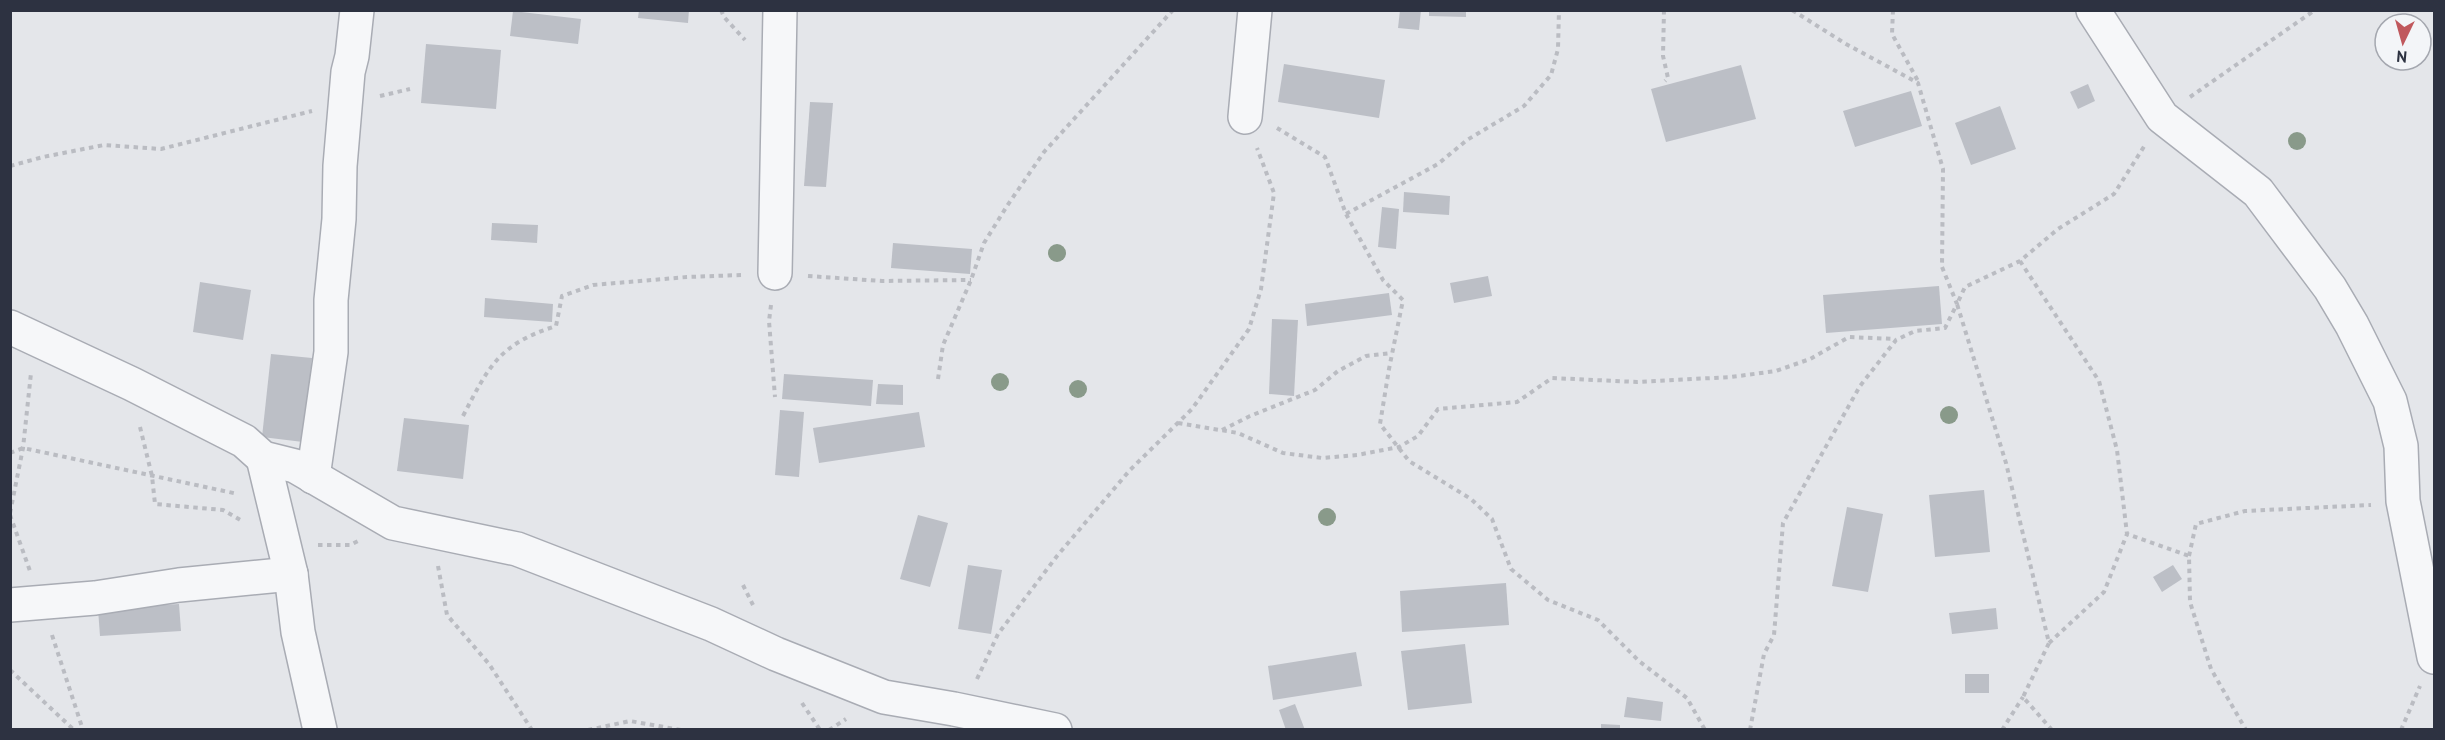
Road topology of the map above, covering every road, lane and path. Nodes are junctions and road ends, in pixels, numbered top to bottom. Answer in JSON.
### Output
{"nodes":[{"id":1,"x":357,"y":10,"type":"edge"},
{"id":2,"x":780,"y":10,"type":"edge"},
{"id":3,"x":1173,"y":10,"type":"edge"},
{"id":4,"x":1255,"y":10,"type":"edge"},
{"id":5,"x":1559,"y":10,"type":"edge"},
{"id":6,"x":1664,"y":10,"type":"edge"},
{"id":7,"x":1792,"y":10,"type":"edge"},
{"id":8,"x":1893,"y":10,"type":"edge"},
{"id":9,"x":2093,"y":10,"type":"edge"},
{"id":10,"x":2315,"y":10,"type":"edge"},
{"id":11,"x":1665,"y":81,"type":"dead end"},
{"id":12,"x":1918,"y":83,"type":"junction"},
{"id":13,"x":410,"y":89,"type":"dead end"},
{"id":14,"x":347,"y":103,"type":"junction"},
{"id":15,"x":1245,"y":117,"type":"junction"},
{"id":16,"x":2162,"y":117,"type":"junction"},
{"id":17,"x":10,"y":166,"type":"edge"},
{"id":18,"x":1346,"y":214,"type":"junction"},
{"id":19,"x":2020,"y":261,"type":"junction"},
{"id":20,"x":775,"y":273,"type":"junction"},
{"id":21,"x":971,"y":280,"type":"junction"},
{"id":22,"x":1958,"y":304,"type":"junction"},
{"id":23,"x":22,"y":332,"type":"edge"},
{"id":24,"x":1896,"y":339,"type":"junction"},
{"id":25,"x":1392,"y":353,"type":"junction"},
{"id":26,"x":938,"y":379,"type":"dead end"},
{"id":27,"x":132,"y":384,"type":"junction"},
{"id":28,"x":775,"y":397,"type":"dead end"},
{"id":29,"x":463,"y":416,"type":"dead end"},
{"id":30,"x":1178,"y":423,"type":"junction"},
{"id":31,"x":1221,"y":430,"type":"junction"},
{"id":32,"x":1398,"y":447,"type":"junction"},
{"id":33,"x":23,"y":448,"type":"junction"},
{"id":34,"x":10,"y":453,"type":"edge"},
{"id":35,"x":263,"y":458,"type":"junction"},
{"id":36,"x":152,"y":476,"type":"junction"},
{"id":37,"x":313,"y":477,"type":"junction"},
{"id":38,"x":2403,"y":501,"type":"junction"},
{"id":39,"x":273,"y":502,"type":"junction"},
{"id":40,"x":10,"y":513,"type":"edge"},
{"id":41,"x":393,"y":523,"type":"junction"},
{"id":42,"x":432,"y":533,"type":"junction"},
{"id":43,"x":2127,"y":534,"type":"junction"},
{"id":44,"x":2189,"y":556,"type":"junction"},
{"id":45,"x":288,"y":559,"type":"junction"},
{"id":46,"x":10,"y":605,"type":"edge"},
{"id":47,"x":2049,"y":643,"type":"junction"},
{"id":48,"x":2434,"y":657,"type":"edge"},
{"id":49,"x":10,"y":670,"type":"edge"},
{"id":50,"x":2023,"y":697,"type":"junction"},
{"id":51,"x":954,"y":709,"type":"junction"},
{"id":52,"x":74,"y":729,"type":"edge"},
{"id":53,"x":320,"y":729,"type":"edge"},
{"id":54,"x":532,"y":729,"type":"edge"},
{"id":55,"x":588,"y":729,"type":"edge"},
{"id":56,"x":681,"y":729,"type":"edge"},
{"id":57,"x":1055,"y":729,"type":"edge"},
{"id":58,"x":1705,"y":729,"type":"edge"},
{"id":59,"x":1750,"y":729,"type":"edge"},
{"id":60,"x":2002,"y":729,"type":"edge"},
{"id":61,"x":2052,"y":729,"type":"edge"},
{"id":62,"x":2246,"y":729,"type":"edge"},
{"id":63,"x":2401,"y":729,"type":"edge"}],
"edges":[{"from":1,"to":14,"type":"street"},
{"from":2,"to":20,"type":"street"},
{"from":3,"to":21,"type":"path"},
{"from":4,"to":15,"type":"street"},
{"from":5,"to":18,"type":"path"},
{"from":6,"to":11,"type":"path"},
{"from":7,"to":12,"type":"path"},
{"from":8,"to":12,"type":"path"},
{"from":9,"to":16,"type":"street"},
{"from":10,"to":16,"type":"path"},
{"from":12,"to":22,"type":"path"},
{"from":13,"to":14,"type":"path"},
{"from":14,"to":17,"type":"path"},
{"from":14,"to":37,"type":"street"},
{"from":15,"to":18,"type":"path"},
{"from":15,"to":30,"type":"path"},
{"from":16,"to":19,"type":"path"},
{"from":16,"to":38,"type":"street"},
{"from":18,"to":25,"type":"path"},
{"from":19,"to":22,"type":"path"},
{"from":19,"to":43,"type":"path"},
{"from":20,"to":21,"type":"path"},
{"from":20,"to":28,"type":"path"},
{"from":20,"to":29,"type":"path"},
{"from":21,"to":26,"type":"path"},
{"from":22,"to":24,"type":"path"},
{"from":22,"to":47,"type":"path"},
{"from":23,"to":27,"type":"street"},
{"from":23,"to":33,"type":"path"},
{"from":24,"to":32,"type":"path"},
{"from":24,"to":59,"type":"path"},
{"from":25,"to":31,"type":"path"},
{"from":25,"to":32,"type":"path"},
{"from":27,"to":35,"type":"street"},
{"from":27,"to":36,"type":"path"},
{"from":30,"to":31,"type":"path"},
{"from":30,"to":51,"type":"path"},
{"from":31,"to":32,"type":"path"},
{"from":32,"to":58,"type":"path"},
{"from":33,"to":34,"type":"path"},
{"from":33,"to":36,"type":"path"},
{"from":33,"to":40,"type":"path"},
{"from":35,"to":37,"type":"street"},
{"from":35,"to":39,"type":"street"},
{"from":36,"to":39,"type":"path"},
{"from":36,"to":45,"type":"path"},
{"from":37,"to":41,"type":"street"},
{"from":38,"to":44,"type":"path"},
{"from":38,"to":48,"type":"street"},
{"from":39,"to":45,"type":"street"},
{"from":41,"to":42,"type":"street"},
{"from":41,"to":45,"type":"path"},
{"from":42,"to":51,"type":"street"},
{"from":42,"to":54,"type":"path"},
{"from":43,"to":44,"type":"path"},
{"from":43,"to":47,"type":"path"},
{"from":44,"to":62,"type":"path"},
{"from":45,"to":46,"type":"street"},
{"from":45,"to":53,"type":"street"},
{"from":47,"to":50,"type":"path"},
{"from":48,"to":63,"type":"path"},
{"from":49,"to":52,"type":"path"},
{"from":50,"to":60,"type":"path"},
{"from":50,"to":61,"type":"path"},
{"from":51,"to":57,"type":"street"},
{"from":55,"to":56,"type":"path"}]}
